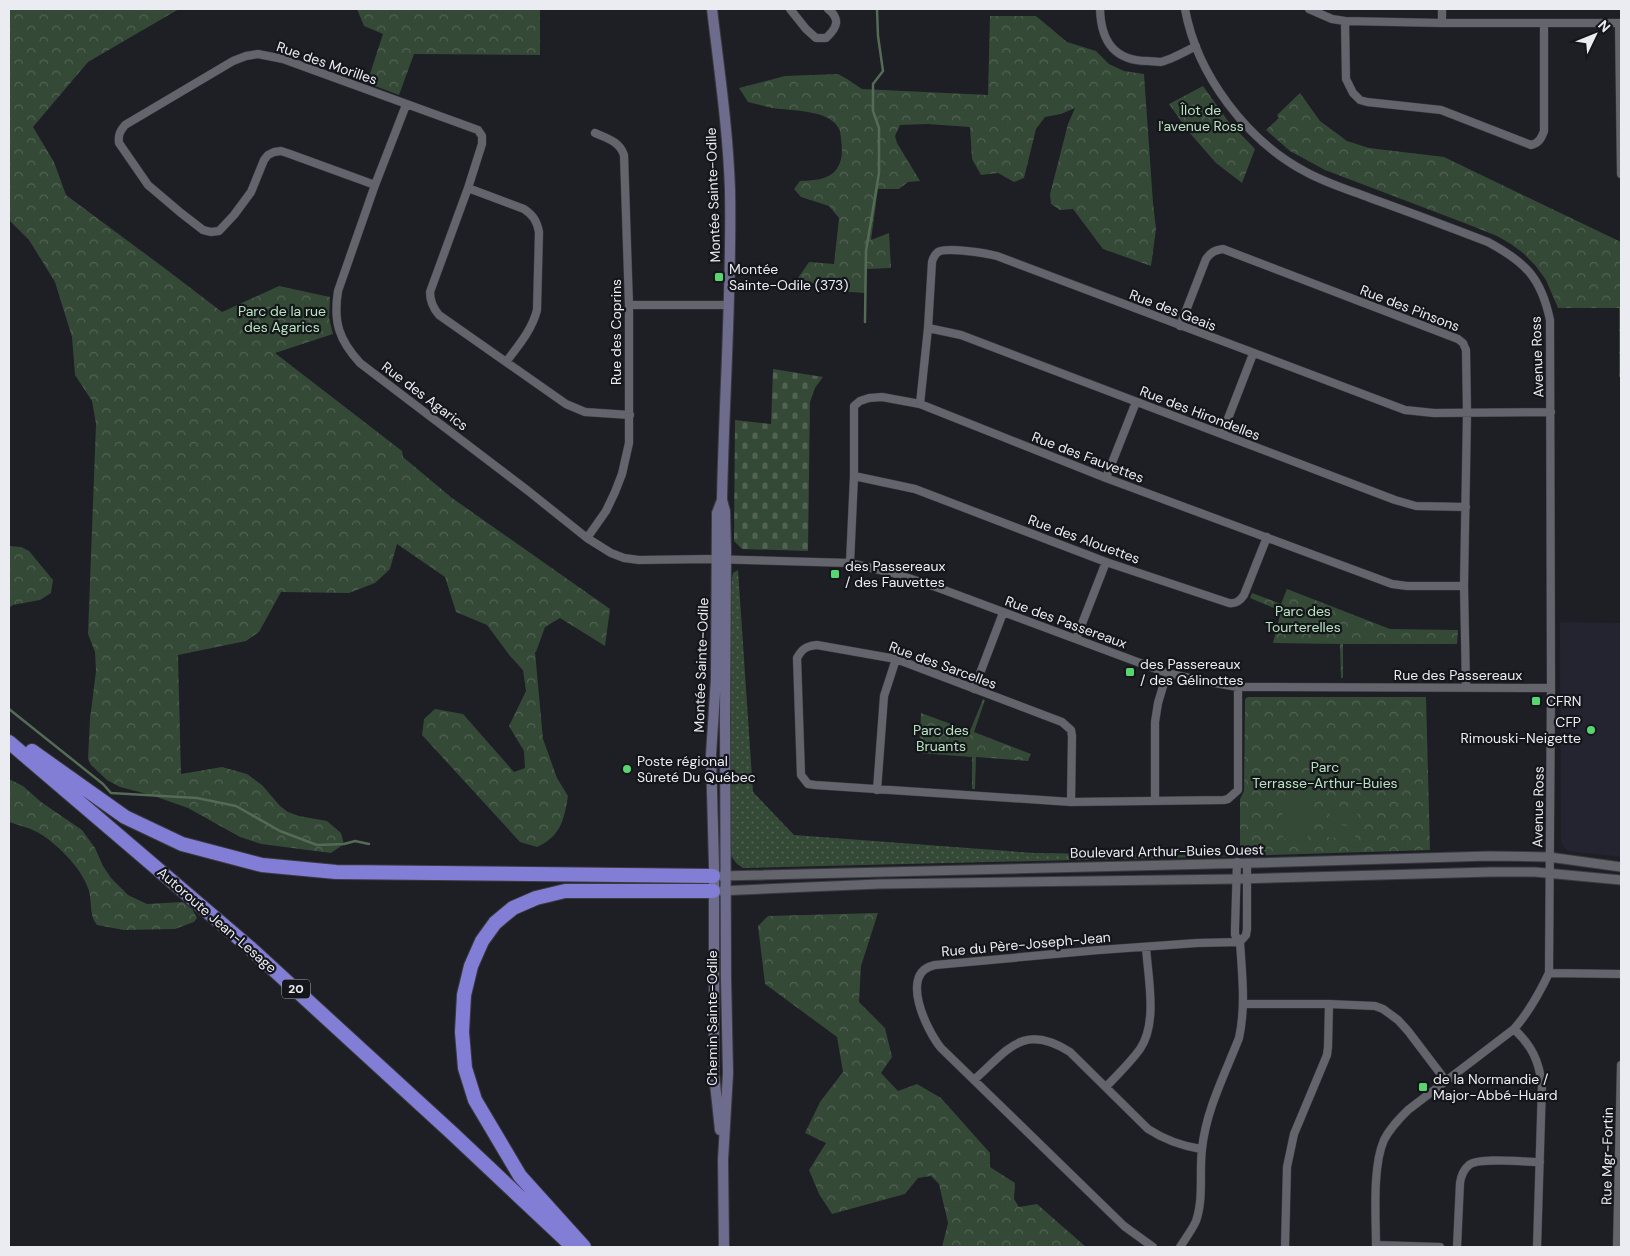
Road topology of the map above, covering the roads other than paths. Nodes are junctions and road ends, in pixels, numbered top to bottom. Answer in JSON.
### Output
{"nodes":[{"id":1,"x":712,"y":9,"type":"edge"},
{"id":2,"x":790,"y":9,"type":"edge"},
{"id":3,"x":828,"y":9,"type":"edge"},
{"id":4,"x":1100,"y":9,"type":"edge"},
{"id":5,"x":1184,"y":9,"type":"edge"},
{"id":6,"x":1309,"y":9,"type":"edge"},
{"id":7,"x":1442,"y":9,"type":"edge"},
{"id":8,"x":1345,"y":21,"type":"junction"},
{"id":9,"x":1442,"y":23,"type":"junction"},
{"id":10,"x":1544,"y":23,"type":"junction"},
{"id":11,"x":1620,"y":23,"type":"edge"},
{"id":12,"x":1196,"y":46,"type":"junction"},
{"id":13,"x":406,"y":104,"type":"junction"},
{"id":14,"x":595,"y":133,"type":"dead end"},
{"id":15,"x":1621,"y":174,"type":"edge"},
{"id":16,"x":375,"y":185,"type":"junction"},
{"id":17,"x":468,"y":188,"type":"junction"},
{"id":18,"x":630,"y":305,"type":"junction"},
{"id":19,"x":729,"y":305,"type":"junction"},
{"id":20,"x":1180,"y":326,"type":"junction"},
{"id":21,"x":928,"y":328,"type":"junction"},
{"id":22,"x":1253,"y":354,"type":"junction"},
{"id":23,"x":506,"y":362,"type":"junction"},
{"id":24,"x":1136,"y":402,"type":"junction"},
{"id":25,"x":920,"y":404,"type":"junction"},
{"id":26,"x":1551,"y":412,"type":"junction"},
{"id":27,"x":1467,"y":413,"type":"junction"},
{"id":28,"x":630,"y":415,"type":"junction"},
{"id":29,"x":1222,"y":434,"type":"junction"},
{"id":30,"x":854,"y":476,"type":"junction"},
{"id":31,"x":1106,"y":478,"type":"junction"},
{"id":32,"x":1466,"y":507,"type":"junction"},
{"id":33,"x":1267,"y":537,"type":"junction"},
{"id":34,"x":588,"y":538,"type":"junction"},
{"id":35,"x":721,"y":560,"type":"junction"},
{"id":36,"x":1106,"y":562,"type":"junction"},
{"id":37,"x":850,"y":563,"type":"junction"},
{"id":38,"x":1464,"y":586,"type":"junction"},
{"id":39,"x":1003,"y":613,"type":"junction"},
{"id":40,"x":1076,"y":639,"type":"junction"},
{"id":41,"x":896,"y":659,"type":"junction"},
{"id":42,"x":1167,"y":673,"type":"junction"},
{"id":43,"x":1238,"y":687,"type":"junction"},
{"id":44,"x":1466,"y":687,"type":"junction"},
{"id":45,"x":1551,"y":688,"type":"junction"},
{"id":46,"x":974,"y":689,"type":"junction"},
{"id":47,"x":9,"y":735,"type":"edge"},
{"id":48,"x":9,"y":742,"type":"edge"},
{"id":49,"x":877,"y":790,"type":"junction"},
{"id":50,"x":1154,"y":800,"type":"junction"},
{"id":51,"x":1071,"y":802,"type":"junction"},
{"id":52,"x":1549,"y":857,"type":"junction"},
{"id":53,"x":1237,"y":862,"type":"junction"},
{"id":54,"x":1247,"y":863,"type":"junction"},
{"id":55,"x":1621,"y":867,"type":"edge"},
{"id":56,"x":1549,"y":873,"type":"junction"},
{"id":57,"x":720,"y":876,"type":"junction"},
{"id":58,"x":1247,"y":878,"type":"junction"},
{"id":59,"x":1237,"y":879,"type":"junction"},
{"id":60,"x":1621,"y":880,"type":"edge"},
{"id":61,"x":719,"y":891,"type":"junction"},
{"id":62,"x":1240,"y":942,"type":"junction"},
{"id":63,"x":1146,"y":947,"type":"junction"},
{"id":64,"x":1549,"y":974,"type":"junction"},
{"id":65,"x":1621,"y":974,"type":"edge"},
{"id":66,"x":1244,"y":1004,"type":"junction"},
{"id":67,"x":1329,"y":1004,"type":"junction"},
{"id":68,"x":1514,"y":1029,"type":"junction"},
{"id":69,"x":1621,"y":1065,"type":"edge"},
{"id":70,"x":974,"y":1080,"type":"junction"},
{"id":71,"x":1446,"y":1081,"type":"junction"},
{"id":72,"x":1106,"y":1087,"type":"junction"},
{"id":73,"x":1202,"y":1149,"type":"junction"},
{"id":74,"x":1540,"y":1162,"type":"junction"},
{"id":75,"x":1376,"y":1246,"type":"edge"},
{"id":76,"x":573,"y":1247,"type":"edge"},
{"id":77,"x":584,"y":1247,"type":"edge"},
{"id":78,"x":724,"y":1247,"type":"edge"},
{"id":79,"x":1153,"y":1247,"type":"edge"},
{"id":80,"x":1180,"y":1247,"type":"edge"},
{"id":81,"x":1286,"y":1247,"type":"edge"},
{"id":82,"x":1440,"y":1247,"type":"edge"},
{"id":83,"x":1457,"y":1247,"type":"edge"},
{"id":84,"x":1538,"y":1247,"type":"edge"},
{"id":85,"x":1618,"y":1247,"type":"edge"}],
"edges":[{"from":1,"to":19,"type":"main road","name":"Montée Sainte-Odile"},
{"from":2,"to":3,"type":"street"},
{"from":4,"to":12,"type":"street"},
{"from":5,"to":12,"type":"street","name":"Avenue Ross"},
{"from":6,"to":8,"type":"street"},
{"from":7,"to":9,"type":"street"},
{"from":8,"to":9,"type":"street"},
{"from":8,"to":10,"type":"street"},
{"from":9,"to":10,"type":"street"},
{"from":10,"to":11,"type":"street"},
{"from":11,"to":15,"type":"street"},
{"from":12,"to":26,"type":"street","name":"Avenue Ross"},
{"from":13,"to":16,"type":"street","name":"Rue des Agarics"},
{"from":13,"to":16,"type":"street","name":"Rue des Morilles"},
{"from":13,"to":17,"type":"street","name":"Rue des Morilles"},
{"from":14,"to":18,"type":"street","name":"Rue des Coprins"},
{"from":16,"to":34,"type":"street","name":"Rue des Agarics"},
{"from":17,"to":23,"type":"street","name":"Rue des Morilles"},
{"from":17,"to":23,"type":"street"},
{"from":18,"to":19,"type":"street"},
{"from":18,"to":28,"type":"street","name":"Rue des Coprins"},
{"from":19,"to":35,"type":"main road","name":"Montée Sainte-Odile"},
{"from":20,"to":21,"type":"street","name":"Rue des Geais"},
{"from":20,"to":22,"type":"street","name":"Rue des Geais"},
{"from":20,"to":27,"type":"street","name":"Rue des Pinsons"},
{"from":21,"to":24,"type":"street","name":"Rue des Hirondelles"},
{"from":21,"to":25,"type":"street","name":"Rue des Geais"},
{"from":22,"to":27,"type":"street","name":"Rue des Geais"},
{"from":22,"to":29,"type":"street"},
{"from":23,"to":28,"type":"street","name":"Rue des Morilles"},
{"from":24,"to":29,"type":"street","name":"Rue des Hirondelles"},
{"from":24,"to":31,"type":"street"},
{"from":25,"to":30,"type":"street","name":"Rue des Fauvettes"},
{"from":25,"to":31,"type":"street","name":"Rue des Fauvettes"},
{"from":26,"to":27,"type":"street","name":"Rue des Geais"},
{"from":26,"to":45,"type":"street","name":"Avenue Ross"},
{"from":27,"to":32,"type":"street","name":"Rue des Pinsons"},
{"from":28,"to":34,"type":"street","name":"Rue des Coprins"},
{"from":29,"to":32,"type":"street","name":"Rue des Hirondelles"},
{"from":30,"to":36,"type":"street","name":"Rue des Alouettes"},
{"from":30,"to":37,"type":"street","name":"Rue des Fauvettes"},
{"from":31,"to":33,"type":"street","name":"Rue des Fauvettes"},
{"from":32,"to":38,"type":"street","name":"Rue des Pinsons"},
{"from":33,"to":36,"type":"street","name":"Rue des Alouettes"},
{"from":33,"to":38,"type":"street","name":"Rue des Fauvettes"},
{"from":34,"to":35,"type":"street","name":"Rue des Agarics"},
{"from":35,"to":37,"type":"street","name":"Rue des Passereaux"},
{"from":35,"to":57,"type":"main road","name":"Montée Sainte-Odile"},
{"from":36,"to":40,"type":"street"},
{"from":37,"to":39,"type":"street","name":"Rue des Passereaux"},
{"from":38,"to":44,"type":"street","name":"Rue des Pinsons"},
{"from":39,"to":40,"type":"street","name":"Rue des Passereaux"},
{"from":39,"to":46,"type":"street"},
{"from":40,"to":42,"type":"street","name":"Rue des Passereaux"},
{"from":41,"to":46,"type":"street","name":"Rue des Sarcelles"},
{"from":41,"to":49,"type":"street"},
{"from":41,"to":49,"type":"street","name":"Rue des Sarcelles"},
{"from":42,"to":43,"type":"street","name":"Rue des Passereaux"},
{"from":42,"to":50,"type":"street"},
{"from":43,"to":44,"type":"street","name":"Rue des Passereaux"},
{"from":43,"to":50,"type":"street","name":"Rue des Sarcelles"},
{"from":44,"to":45,"type":"street","name":"Rue des Passereaux"},
{"from":45,"to":52,"type":"street","name":"Avenue Ross"},
{"from":46,"to":51,"type":"street","name":"Rue des Sarcelles"},
{"from":47,"to":57,"type":"highway"},
{"from":48,"to":76,"type":"highway","name":"Autoroute Jean-Lesage","number":"20"},
{"from":49,"to":51,"type":"street","name":"Rue des Sarcelles"},
{"from":50,"to":51,"type":"street","name":"Rue des Sarcelles"},
{"from":52,"to":54,"type":"street","name":"Boulevard Arthur-Buies Ouest"},
{"from":52,"to":55,"type":"street","name":"Boulevard Arthur-Buies Ouest"},
{"from":52,"to":56,"type":"street","name":"Avenue Ross"},
{"from":53,"to":54,"type":"street","name":"Boulevard Arthur-Buies Ouest"},
{"from":53,"to":57,"type":"street","name":"Boulevard Arthur-Buies Ouest"},
{"from":53,"to":59,"type":"street"},
{"from":54,"to":58,"type":"street"},
{"from":56,"to":58,"type":"street","name":"Boulevard Arthur-Buies Ouest"},
{"from":56,"to":60,"type":"street","name":"Boulevard Arthur-Buies Ouest"},
{"from":56,"to":64,"type":"street","name":"Avenue Ross"},
{"from":57,"to":61,"type":"main road","name":"Montée Sainte-Odile"},
{"from":58,"to":59,"type":"street","name":"Boulevard Arthur-Buies Ouest"},
{"from":58,"to":62,"type":"street"},
{"from":59,"to":61,"type":"street","name":"Boulevard Arthur-Buies Ouest"},
{"from":59,"to":62,"type":"street"},
{"from":61,"to":77,"type":"highway"},
{"from":61,"to":78,"type":"main road","name":"Chemin Sainte-Odile"},
{"from":62,"to":63,"type":"street","name":"Rue du Père-Joseph-Jean"},
{"from":62,"to":66,"type":"street"},
{"from":63,"to":70,"type":"street","name":"Rue du Père-Joseph-Jean"},
{"from":63,"to":72,"type":"street"},
{"from":64,"to":65,"type":"street"},
{"from":64,"to":68,"type":"street"},
{"from":66,"to":67,"type":"street"},
{"from":66,"to":73,"type":"street"},
{"from":67,"to":71,"type":"street"},
{"from":67,"to":81,"type":"street"},
{"from":68,"to":71,"type":"street"},
{"from":68,"to":74,"type":"street"},
{"from":69,"to":85,"type":"street","name":"Rue Mgr-Fortin"},
{"from":70,"to":72,"type":"street"},
{"from":70,"to":79,"type":"street","name":"Rue du Père-Joseph-Jean"},
{"from":71,"to":75,"type":"street"},
{"from":72,"to":73,"type":"street"},
{"from":73,"to":80,"type":"street"},
{"from":74,"to":83,"type":"street"},
{"from":74,"to":84,"type":"street"},
{"from":75,"to":82,"type":"street"}]}
